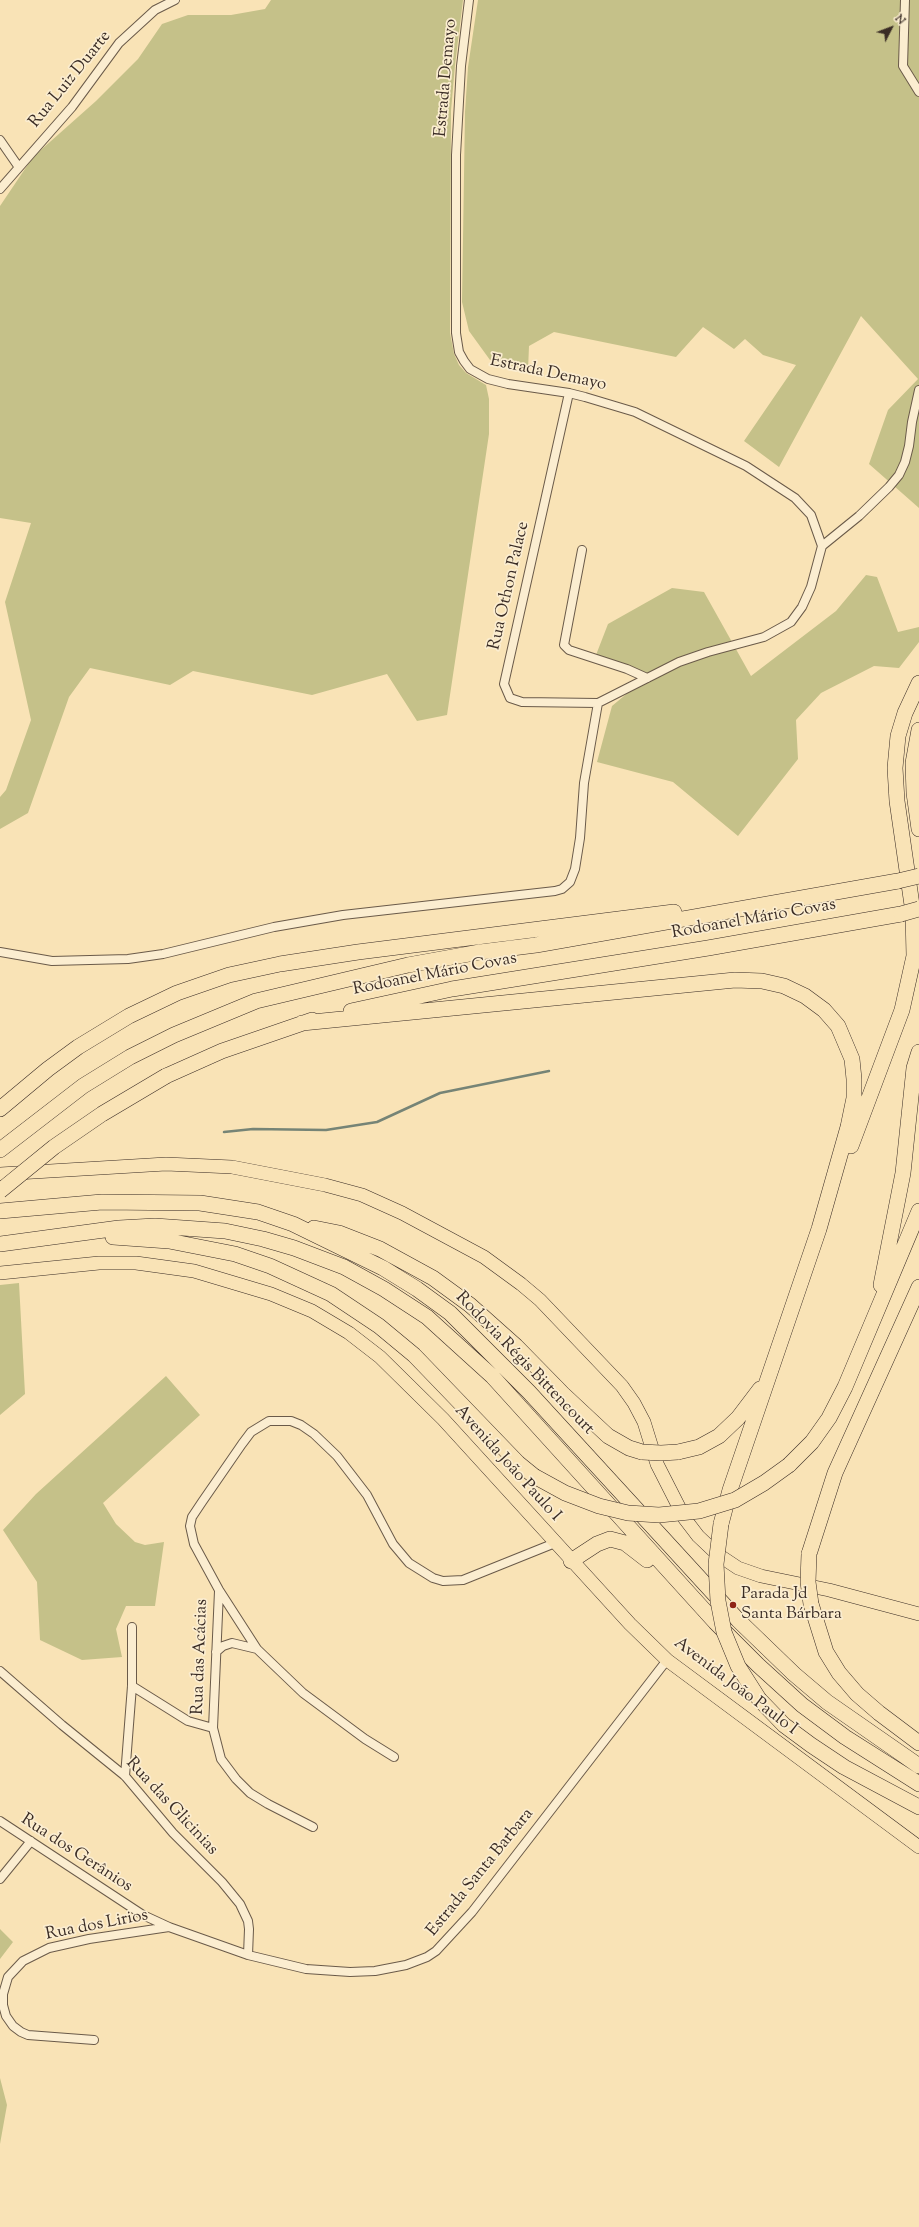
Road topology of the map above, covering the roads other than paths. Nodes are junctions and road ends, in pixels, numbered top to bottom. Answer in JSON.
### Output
{"nodes":[{"id":1,"x":175,"y":0,"type":"edge"},
{"id":2,"x":469,"y":0,"type":"edge"},
{"id":3,"x":905,"y":0,"type":"edge"},
{"id":4,"x":919,"y":92,"type":"edge"},
{"id":5,"x":0,"y":140,"type":"edge"},
{"id":6,"x":18,"y":166,"type":"junction"},
{"id":7,"x":0,"y":189,"type":"edge"},
{"id":8,"x":919,"y":390,"type":"edge"},
{"id":9,"x":569,"y":393,"type":"junction"},
{"id":10,"x":822,"y":546,"type":"junction"},
{"id":11,"x":582,"y":550,"type":"dead end"},
{"id":12,"x":647,"y":678,"type":"junction"},
{"id":13,"x":919,"y":684,"type":"edge"},
{"id":14,"x":598,"y":703,"type":"junction"},
{"id":15,"x":919,"y":730,"type":"edge"},
{"id":16,"x":919,"y":829,"type":"edge"},
{"id":17,"x":919,"y":876,"type":"edge"},
{"id":18,"x":770,"y":903,"type":"junction"},
{"id":19,"x":919,"y":910,"type":"edge"},
{"id":20,"x":0,"y":952,"type":"edge"},
{"id":21,"x":302,"y":1023,"type":"junction"},
{"id":22,"x":919,"y":1052,"type":"edge"},
{"id":23,"x":0,"y":1109,"type":"edge"},
{"id":24,"x":0,"y":1150,"type":"edge"},
{"id":25,"x":0,"y":1174,"type":"edge"},
{"id":26,"x":0,"y":1191,"type":"edge"},
{"id":27,"x":0,"y":1211,"type":"edge"},
{"id":28,"x":919,"y":1211,"type":"edge"},
{"id":29,"x":293,"y":1224,"type":"junction"},
{"id":30,"x":819,"y":1229,"type":"junction"},
{"id":31,"x":54,"y":1237,"type":"junction"},
{"id":32,"x":0,"y":1244,"type":"edge"},
{"id":33,"x":0,"y":1273,"type":"edge"},
{"id":34,"x":919,"y":1279,"type":"edge"},
{"id":35,"x":919,"y":1287,"type":"edge"},
{"id":36,"x":904,"y":1318,"type":"junction"},
{"id":37,"x":872,"y":1324,"type":"junction"},
{"id":38,"x":771,"y":1374,"type":"junction"},
{"id":39,"x":555,"y":1543,"type":"junction"},
{"id":40,"x":571,"y":1561,"type":"junction"},
{"id":41,"x":219,"y":1590,"type":"junction"},
{"id":42,"x":919,"y":1614,"type":"edge"},
{"id":43,"x":715,"y":1622,"type":"junction"},
{"id":44,"x":132,"y":1627,"type":"dead end"},
{"id":45,"x":257,"y":1649,"type":"junction"},
{"id":46,"x":216,"y":1652,"type":"junction"},
{"id":47,"x":667,"y":1660,"type":"junction"},
{"id":48,"x":0,"y":1670,"type":"edge"},
{"id":49,"x":132,"y":1686,"type":"junction"},
{"id":50,"x":213,"y":1728,"type":"junction"},
{"id":51,"x":919,"y":1742,"type":"edge"},
{"id":52,"x":394,"y":1757,"type":"dead end"},
{"id":53,"x":919,"y":1766,"type":"edge"},
{"id":54,"x":125,"y":1776,"type":"junction"},
{"id":55,"x":919,"y":1784,"type":"edge"},
{"id":56,"x":919,"y":1807,"type":"edge"},
{"id":57,"x":0,"y":1821,"type":"edge"},
{"id":58,"x":313,"y":1827,"type":"dead end"},
{"id":59,"x":31,"y":1841,"type":"junction"},
{"id":60,"x":919,"y":1847,"type":"edge"},
{"id":61,"x":0,"y":1879,"type":"edge"},
{"id":62,"x":169,"y":1927,"type":"junction"},
{"id":63,"x":248,"y":1954,"type":"junction"},
{"id":64,"x":94,"y":2040,"type":"dead end"}],
"edges":[{"from":1,"to":6,"type":"street","name":"Rua Luiz Duarte"},
{"from":2,"to":9,"type":"street","name":"Estrada Demayo"},
{"from":3,"to":4,"type":"street"},
{"from":5,"to":6,"type":"street"},
{"from":6,"to":7,"type":"street","name":"Rua Luiz Duarte"},
{"from":8,"to":10,"type":"street"},
{"from":9,"to":10,"type":"street","name":"Estrada Demayo"},
{"from":9,"to":14,"type":"street","name":"Rua Othon Palace"},
{"from":10,"to":12,"type":"street","name":"Estrada Demayo"},
{"from":11,"to":12,"type":"street"},
{"from":12,"to":14,"type":"street","name":"Estrada Demayo"},
{"from":13,"to":30,"type":"highway"},
{"from":14,"to":20,"type":"street"},
{"from":15,"to":16,"type":"highway"},
{"from":17,"to":18,"type":"highway","name":"Rodoanel Mário Covas","bridge":true},
{"from":18,"to":23,"type":"highway"},
{"from":18,"to":24,"type":"highway","name":"Rodoanel Mário Covas"},
{"from":19,"to":21,"type":"highway","name":"Rodoanel Mário Covas","bridge":true},
{"from":21,"to":26,"type":"highway","name":"Rodoanel Mário Covas","bridge":true},
{"from":21,"to":30,"type":"highway"},
{"from":22,"to":37,"type":"highway"},
{"from":25,"to":42,"type":"main road"},
{"from":27,"to":29,"type":"highway","name":"Rodovia Régis Bittencourt"},
{"from":28,"to":37,"type":"highway"},
{"from":29,"to":38,"type":"highway","bridge":true},
{"from":29,"to":53,"type":"highway","name":"Rodovia Régis Bittencourt"},
{"from":30,"to":38,"type":"highway"},
{"from":31,"to":32,"type":"highway","name":"Rodovia Régis Bittencourt"},
{"from":31,"to":37,"type":"highway","bridge":true},
{"from":31,"to":43,"type":"highway","name":"Rodovia Régis Bittencourt"},
{"from":33,"to":39,"type":"main road","name":"Avenida João Paulo I"},
{"from":34,"to":36,"type":"highway"},
{"from":35,"to":36,"type":"highway"},
{"from":36,"to":51,"type":"highway","bridge":true},
{"from":38,"to":56,"type":"highway","bridge":true},
{"from":39,"to":40,"type":"main road","name":"Avenida João Paulo I"},
{"from":39,"to":41,"type":"street"},
{"from":40,"to":43,"type":"highway"},
{"from":40,"to":47,"type":"main road","name":"Avenida João Paulo I"},
{"from":41,"to":45,"type":"street"},
{"from":41,"to":46,"type":"street","name":"Rua das Acácias"},
{"from":43,"to":55,"type":"highway","name":"Rodovia Régis Bittencourt"},
{"from":44,"to":49,"type":"street"},
{"from":45,"to":46,"type":"street"},
{"from":45,"to":52,"type":"street"},
{"from":46,"to":50,"type":"street","name":"Rua das Acácias"},
{"from":47,"to":60,"type":"main road","name":"Avenida João Paulo I"},
{"from":47,"to":63,"type":"street","name":"Estrada Santa Barbara"},
{"from":48,"to":54,"type":"street","name":"Rua das Glicinias"},
{"from":49,"to":50,"type":"street","name":"Rua das Acácias"},
{"from":49,"to":54,"type":"street"},
{"from":50,"to":58,"type":"street"},
{"from":54,"to":63,"type":"street","name":"Rua das Glicinias"},
{"from":57,"to":59,"type":"street","name":"Rua dos Gerânios"},
{"from":59,"to":61,"type":"street"},
{"from":59,"to":62,"type":"street","name":"Rua dos Gerânios"},
{"from":62,"to":63,"type":"street","name":"Rua dos Gerânios"},
{"from":62,"to":64,"type":"street","name":"Rua dos Lirios"}]}
